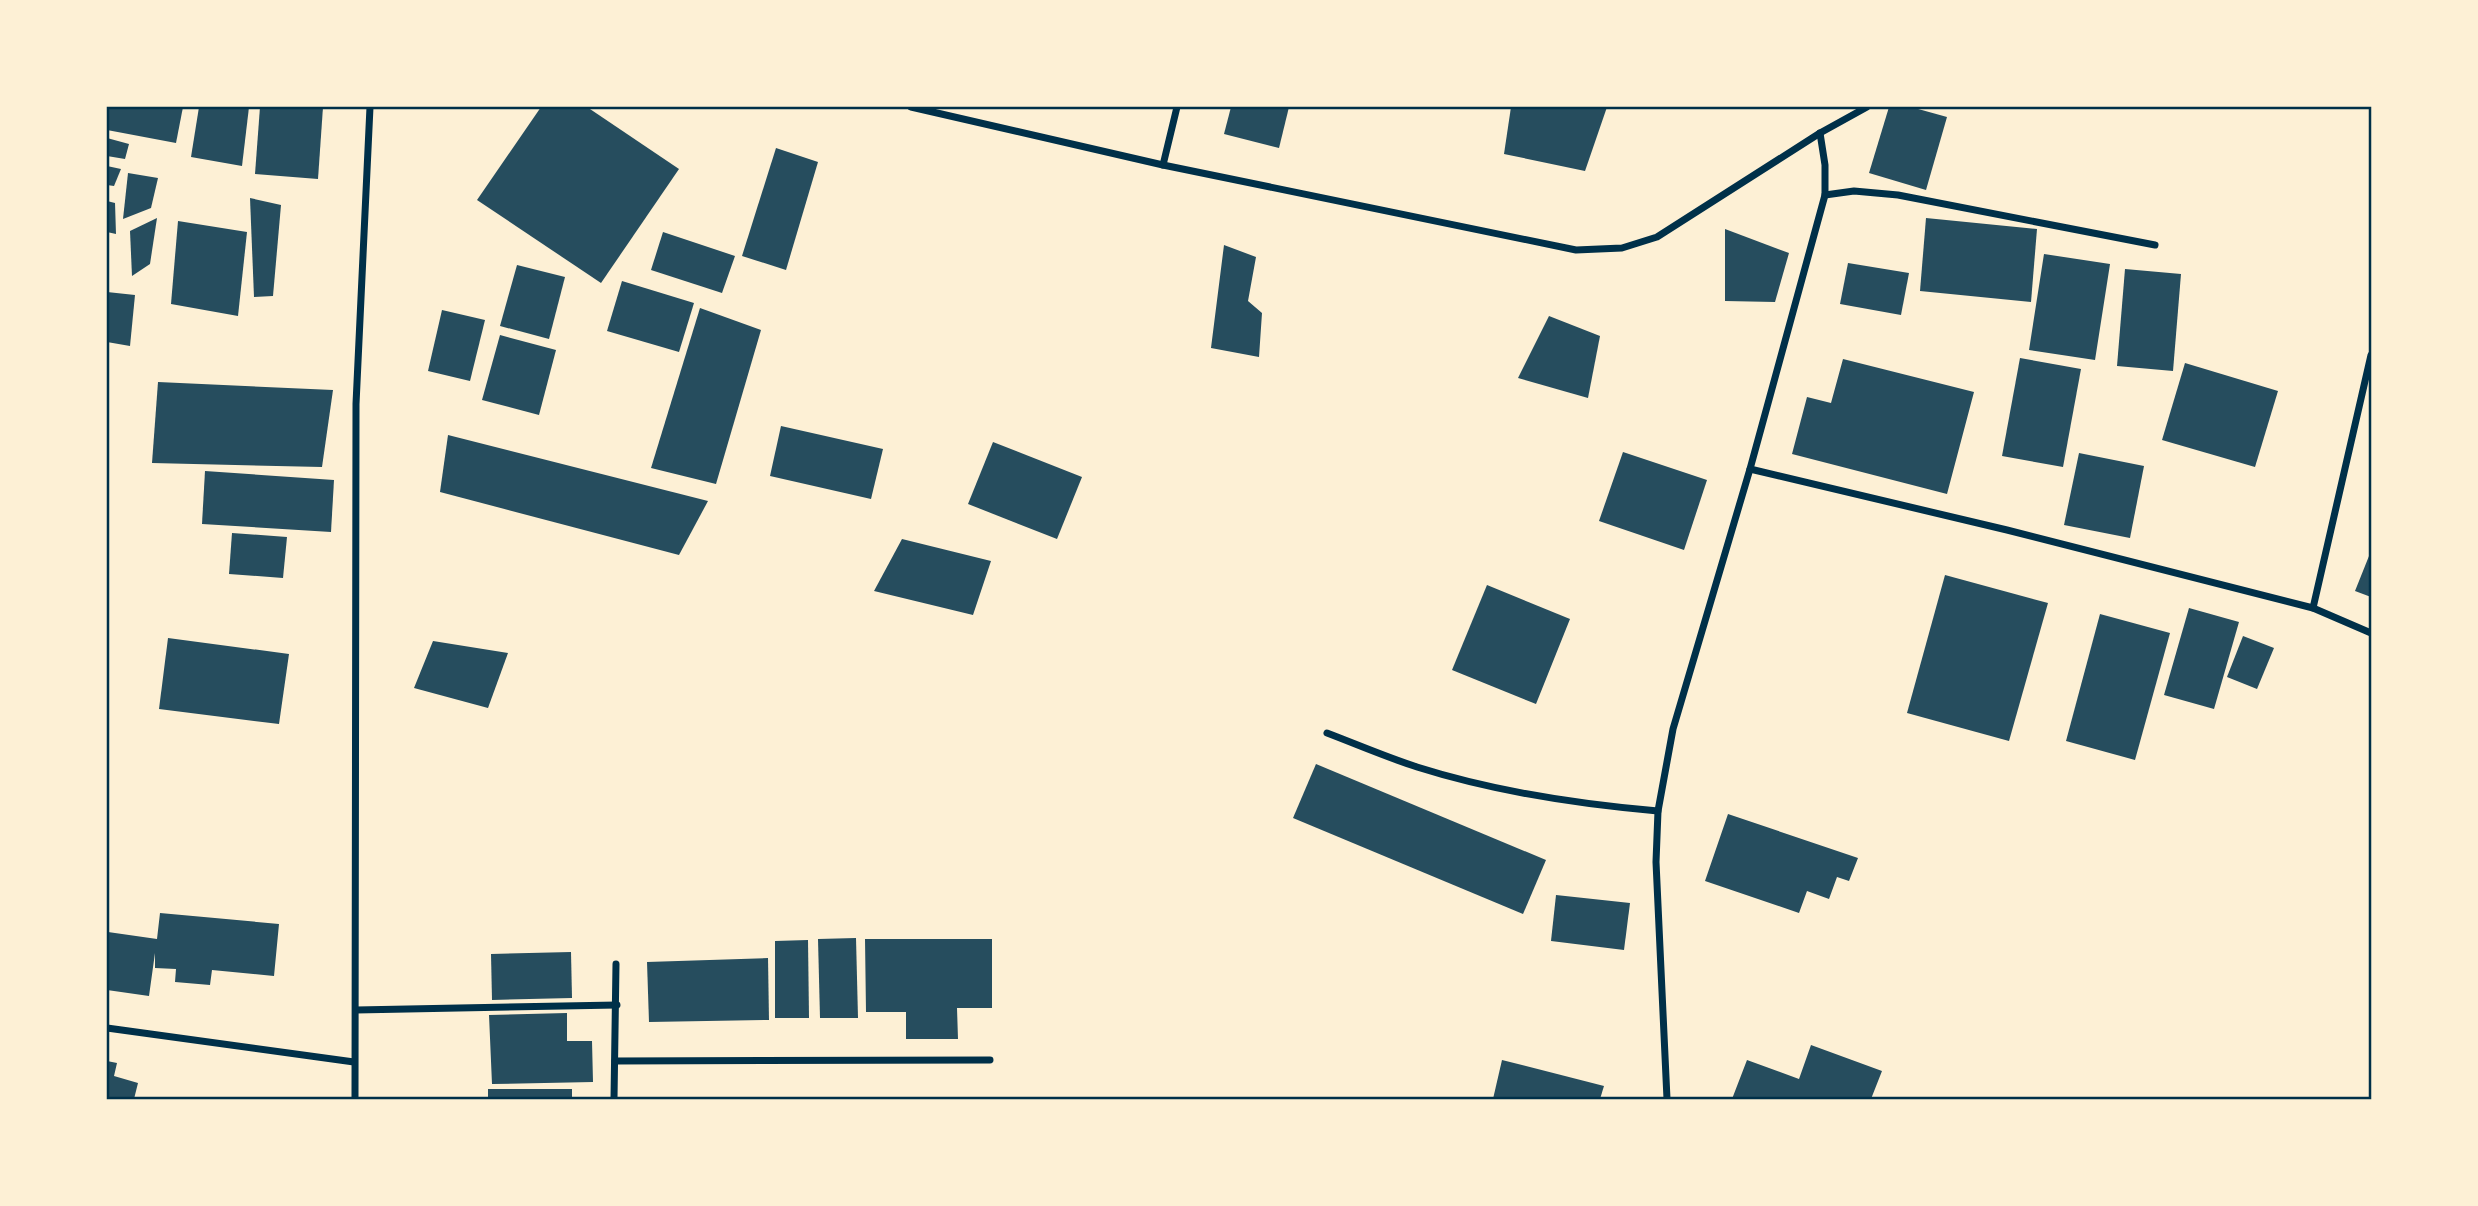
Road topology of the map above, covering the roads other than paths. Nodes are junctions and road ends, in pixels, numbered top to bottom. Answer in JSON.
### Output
{"nodes":[{"id":1,"x":370,"y":107,"type":"edge"},
{"id":2,"x":911,"y":107,"type":"edge"},
{"id":3,"x":1177,"y":107,"type":"edge"},
{"id":4,"x":1867,"y":107,"type":"edge"},
{"id":5,"x":1820,"y":133,"type":"junction"},
{"id":6,"x":1163,"y":165,"type":"junction"},
{"id":7,"x":1825,"y":194,"type":"junction"},
{"id":8,"x":2155,"y":245,"type":"dead end"},
{"id":9,"x":2371,"y":355,"type":"edge"},
{"id":10,"x":1749,"y":469,"type":"junction"},
{"id":11,"x":2313,"y":608,"type":"junction"},
{"id":12,"x":2371,"y":633,"type":"edge"},
{"id":13,"x":1327,"y":733,"type":"dead end"},
{"id":14,"x":1658,"y":811,"type":"junction"},
{"id":15,"x":616,"y":964,"type":"dead end"},
{"id":16,"x":617,"y":1005,"type":"junction"},
{"id":17,"x":356,"y":1010,"type":"junction"},
{"id":18,"x":107,"y":1028,"type":"edge"},
{"id":19,"x":990,"y":1060,"type":"dead end"},
{"id":20,"x":615,"y":1061,"type":"junction"},
{"id":21,"x":354,"y":1062,"type":"junction"},
{"id":22,"x":355,"y":1099,"type":"edge"},
{"id":23,"x":614,"y":1099,"type":"edge"},
{"id":24,"x":1667,"y":1099,"type":"edge"}],
"edges":[{"from":1,"to":17,"type":"street"},
{"from":2,"to":6,"type":"street"},
{"from":3,"to":6,"type":"street"},
{"from":4,"to":5,"type":"street"},
{"from":5,"to":6,"type":"street"},
{"from":5,"to":7,"type":"street"},
{"from":7,"to":8,"type":"street"},
{"from":7,"to":10,"type":"street"},
{"from":9,"to":11,"type":"street"},
{"from":10,"to":11,"type":"street"},
{"from":10,"to":14,"type":"street"},
{"from":11,"to":12,"type":"street"},
{"from":13,"to":14,"type":"street"},
{"from":14,"to":24,"type":"street"},
{"from":15,"to":16,"type":"street"},
{"from":16,"to":17,"type":"street"},
{"from":16,"to":20,"type":"street"},
{"from":17,"to":21,"type":"street"},
{"from":18,"to":21,"type":"street"},
{"from":19,"to":20,"type":"street"},
{"from":20,"to":23,"type":"street"},
{"from":21,"to":22,"type":"street"}]}
